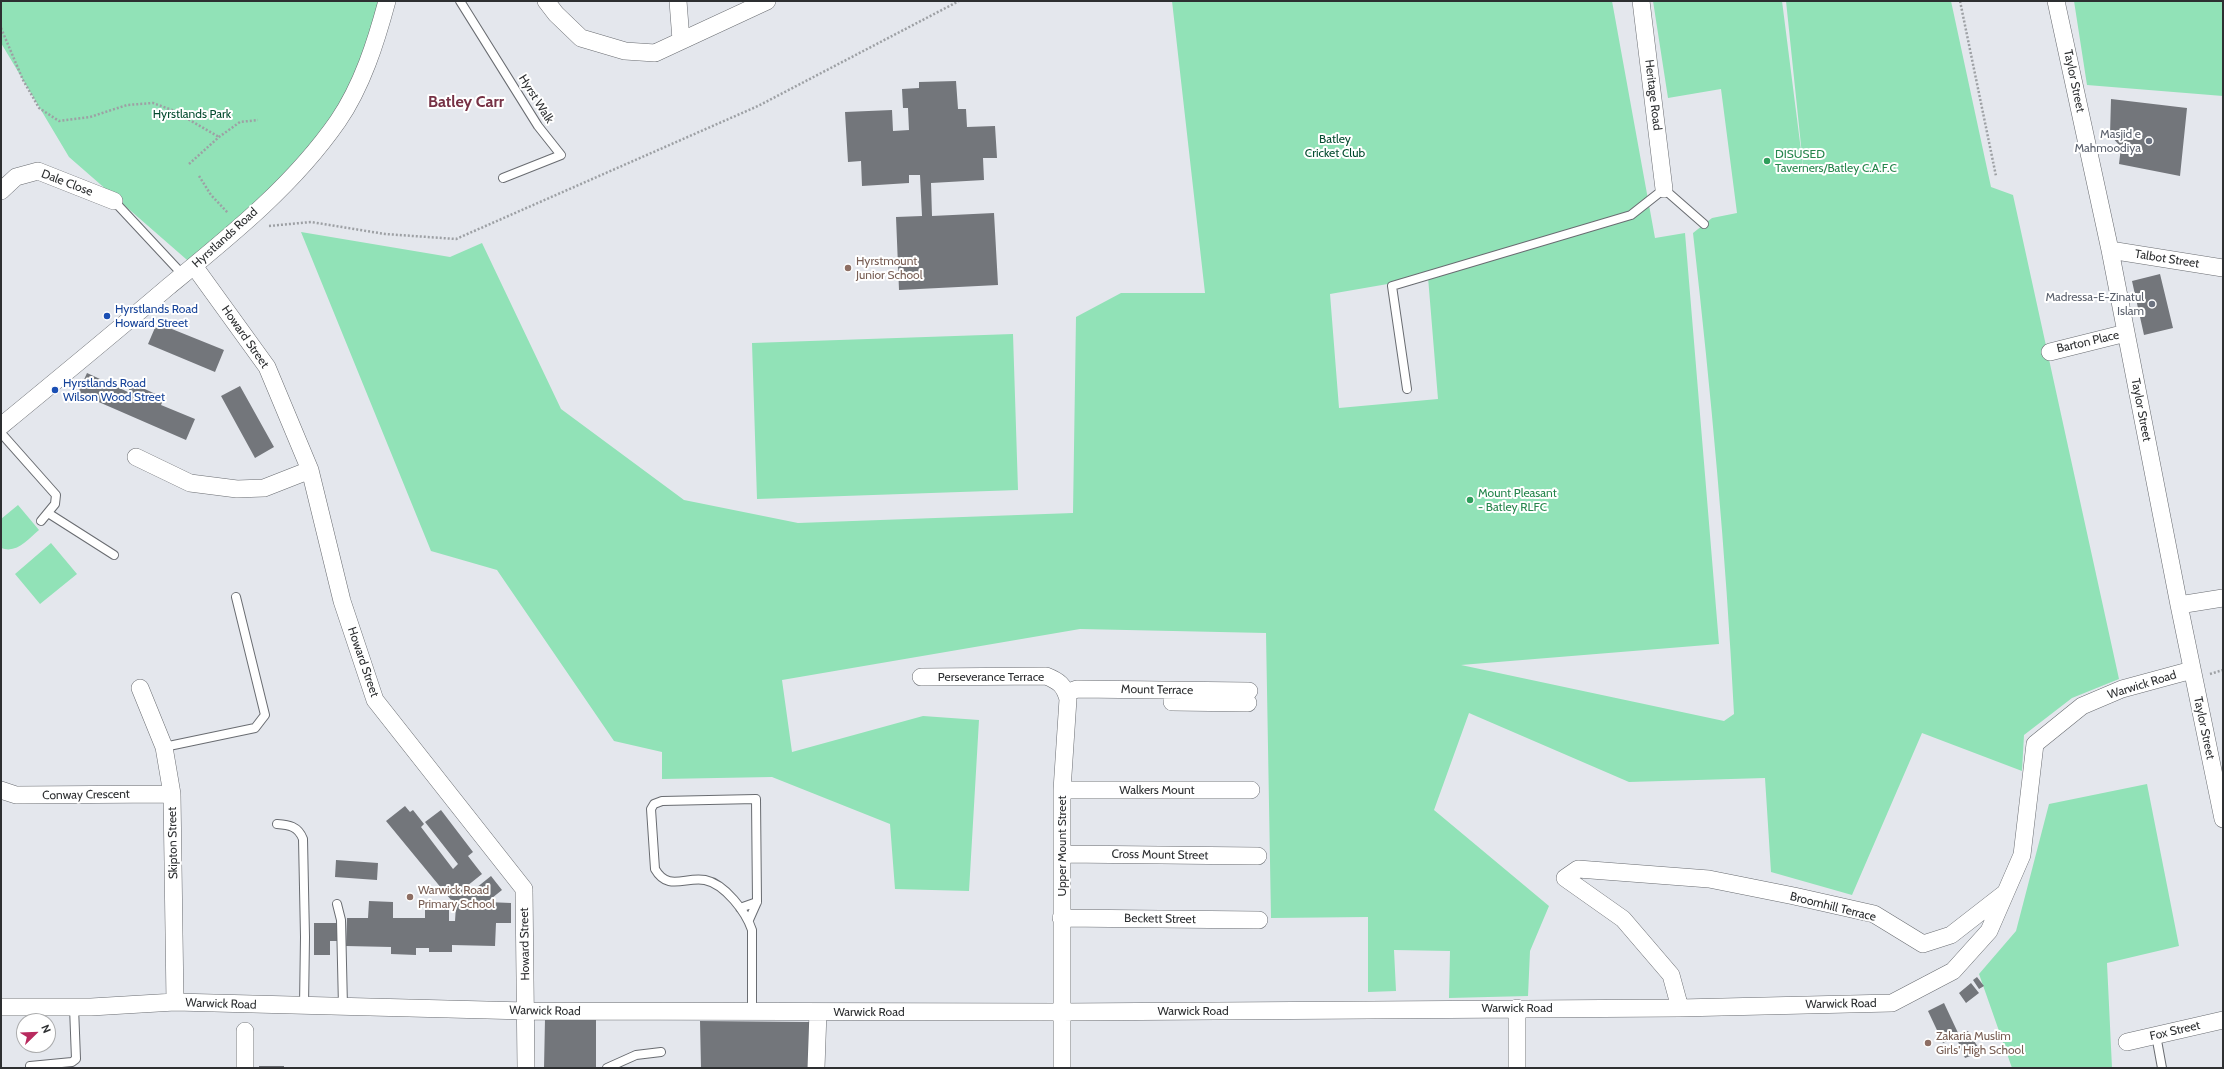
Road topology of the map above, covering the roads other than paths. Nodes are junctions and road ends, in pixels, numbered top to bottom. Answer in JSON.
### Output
{"nodes":[{"id":1,"x":387,"y":1,"type":"edge"},
{"id":2,"x":460,"y":1,"type":"edge"},
{"id":3,"x":546,"y":1,"type":"edge"},
{"id":4,"x":678,"y":1,"type":"edge"},
{"id":5,"x":767,"y":1,"type":"edge"},
{"id":6,"x":1641,"y":1,"type":"edge"},
{"id":7,"x":2056,"y":1,"type":"edge"},
{"id":8,"x":680,"y":40,"type":"junction"},
{"id":9,"x":503,"y":178,"type":"dead end"},
{"id":10,"x":1664,"y":189,"type":"junction"},
{"id":11,"x":1,"y":191,"type":"edge"},
{"id":12,"x":114,"y":201,"type":"joint"},
{"id":13,"x":1704,"y":224,"type":"dead end"},
{"id":14,"x":2110,"y":250,"type":"junction"},
{"id":15,"x":2223,"y":268,"type":"edge"},
{"id":16,"x":189,"y":271,"type":"junction"},
{"id":17,"x":2126,"y":333,"type":"junction"},
{"id":18,"x":2050,"y":352,"type":"dead end"},
{"id":19,"x":1407,"y":389,"type":"dead end"},
{"id":20,"x":1,"y":426,"type":"edge"},
{"id":21,"x":1,"y":433,"type":"edge"},
{"id":22,"x":136,"y":457,"type":"dead end"},
{"id":23,"x":310,"y":470,"type":"junction"},
{"id":24,"x":48,"y":513,"type":"junction"},
{"id":25,"x":41,"y":521,"type":"dead end"},
{"id":26,"x":114,"y":555,"type":"dead end"},
{"id":27,"x":236,"y":597,"type":"dead end"},
{"id":28,"x":2223,"y":598,"type":"edge"},
{"id":29,"x":2179,"y":605,"type":"junction"},
{"id":30,"x":2192,"y":670,"type":"junction"},
{"id":31,"x":921,"y":677,"type":"dead end"},
{"id":32,"x":140,"y":688,"type":"dead end"},
{"id":33,"x":1064,"y":691,"type":"junction"},
{"id":34,"x":1249,"y":697,"type":"dead end"},
{"id":35,"x":164,"y":747,"type":"junction"},
{"id":36,"x":1,"y":790,"type":"edge"},
{"id":37,"x":1062,"y":790,"type":"junction"},
{"id":38,"x":1251,"y":790,"type":"dead end"},
{"id":39,"x":172,"y":794,"type":"junction"},
{"id":40,"x":2223,"y":819,"type":"edge"},
{"id":41,"x":277,"y":824,"type":"dead end"},
{"id":42,"x":1062,"y":854,"type":"junction"},
{"id":43,"x":1258,"y":856,"type":"dead end"},
{"id":44,"x":2007,"y":892,"type":"junction"},
{"id":45,"x":757,"y":902,"type":"junction"},
{"id":46,"x":337,"y":904,"type":"dead end"},
{"id":47,"x":740,"y":908,"type":"junction"},
{"id":48,"x":1061,"y":918,"type":"junction"},
{"id":49,"x":749,"y":920,"type":"junction"},
{"id":50,"x":1258,"y":920,"type":"dead end"},
{"id":51,"x":175,"y":1002,"type":"junction"},
{"id":52,"x":304,"y":1006,"type":"junction"},
{"id":53,"x":1,"y":1007,"type":"edge"},
{"id":54,"x":74,"y":1007,"type":"junction"},
{"id":55,"x":343,"y":1007,"type":"junction"},
{"id":56,"x":1517,"y":1008,"type":"junction"},
{"id":57,"x":1680,"y":1008,"type":"junction"},
{"id":58,"x":526,"y":1010,"type":"junction"},
{"id":59,"x":752,"y":1012,"type":"junction"},
{"id":60,"x":818,"y":1012,"type":"junction"},
{"id":61,"x":1061,"y":1012,"type":"junction"},
{"id":62,"x":2223,"y":1020,"type":"edge"},
{"id":63,"x":245,"y":1030,"type":"dead end"},
{"id":64,"x":2156,"y":1035,"type":"junction"},
{"id":65,"x":2127,"y":1042,"type":"dead end"},
{"id":66,"x":661,"y":1052,"type":"dead end"},
{"id":67,"x":30,"y":1066,"type":"dead end"},
{"id":68,"x":245,"y":1068,"type":"edge"},
{"id":69,"x":526,"y":1068,"type":"edge"},
{"id":70,"x":607,"y":1068,"type":"edge"},
{"id":71,"x":816,"y":1068,"type":"edge"},
{"id":72,"x":1062,"y":1068,"type":"edge"},
{"id":73,"x":1517,"y":1068,"type":"edge"},
{"id":74,"x":2162,"y":1068,"type":"edge"}],
"edges":[{"from":1,"to":16,"type":"street","name":"Hyrstlands Road"},
{"from":2,"to":9,"type":"lane","name":"Hyrst Walk"},
{"from":3,"to":8,"type":"street"},
{"from":4,"to":8,"type":"street"},
{"from":5,"to":8,"type":"street"},
{"from":6,"to":10,"type":"street","name":"Heritage Road"},
{"from":7,"to":14,"type":"street","name":"Taylor Street"},
{"from":10,"to":13,"type":"lane"},
{"from":10,"to":19,"type":"lane"},
{"from":11,"to":12,"type":"street","name":"Dale Close"},
{"from":12,"to":16,"type":"lane"},
{"from":14,"to":15,"type":"street","name":"Talbot Street"},
{"from":14,"to":17,"type":"street","name":"Taylor Street"},
{"from":16,"to":20,"type":"street","name":"Hyrstlands Road"},
{"from":16,"to":23,"type":"street","name":"Howard Street"},
{"from":17,"to":18,"type":"street","name":"Barton Place"},
{"from":17,"to":29,"type":"street","name":"Taylor Street"},
{"from":21,"to":24,"type":"lane"},
{"from":22,"to":23,"type":"street"},
{"from":23,"to":58,"type":"street","name":"Howard Street"},
{"from":24,"to":25,"type":"lane"},
{"from":24,"to":26,"type":"lane"},
{"from":27,"to":35,"type":"lane"},
{"from":28,"to":29,"type":"street"},
{"from":29,"to":30,"type":"street","name":"Taylor Street"},
{"from":30,"to":40,"type":"street","name":"Taylor Street"},
{"from":30,"to":44,"type":"street","name":"Warwick Road"},
{"from":31,"to":33,"type":"street","name":"Perseverance Terrace"},
{"from":32,"to":35,"type":"street","name":"Skipton Street"},
{"from":33,"to":34,"type":"street","name":"Mount Terrace"},
{"from":33,"to":37,"type":"street","name":"Upper Mount Street"},
{"from":35,"to":39,"type":"street","name":"Skipton Street"},
{"from":36,"to":39,"type":"street","name":"Conway Crescent"},
{"from":37,"to":38,"type":"street","name":"Walkers Mount"},
{"from":37,"to":42,"type":"street","name":"Upper Mount Street"},
{"from":39,"to":51,"type":"street","name":"Skipton Street"},
{"from":41,"to":52,"type":"lane"},
{"from":42,"to":43,"type":"street","name":"Cross Mount Street"},
{"from":42,"to":48,"type":"street","name":"Upper Mount Street"},
{"from":44,"to":57,"type":"street","name":"Warwick Road"},
{"from":44,"to":57,"type":"street","name":"Broomhill Terrace"},
{"from":45,"to":47,"type":"lane"},
{"from":45,"to":47,"type":"lane"},
{"from":45,"to":49,"type":"lane"},
{"from":46,"to":55,"type":"lane"},
{"from":47,"to":49,"type":"lane"},
{"from":48,"to":50,"type":"street","name":"Beckett Street"},
{"from":48,"to":61,"type":"street","name":"Upper Mount Street"},
{"from":49,"to":59,"type":"lane"},
{"from":51,"to":52,"type":"street","name":"Warwick Road"},
{"from":51,"to":54,"type":"street","name":"Warwick Road"},
{"from":52,"to":55,"type":"street","name":"Warwick Road"},
{"from":53,"to":54,"type":"street","name":"Warwick Road"},
{"from":54,"to":67,"type":"lane"},
{"from":55,"to":58,"type":"street","name":"Warwick Road"},
{"from":56,"to":57,"type":"street","name":"Warwick Road"},
{"from":56,"to":61,"type":"street","name":"Warwick Road"},
{"from":56,"to":73,"type":"street"},
{"from":58,"to":59,"type":"street","name":"Warwick Road"},
{"from":58,"to":69,"type":"street","name":"Howard Street"},
{"from":59,"to":60,"type":"street","name":"Warwick Road"},
{"from":60,"to":61,"type":"street","name":"Warwick Road"},
{"from":60,"to":71,"type":"street"},
{"from":61,"to":72,"type":"street","name":"Upper Mount Street"},
{"from":62,"to":64,"type":"street","name":"Fox Street"},
{"from":63,"to":68,"type":"street"},
{"from":64,"to":65,"type":"street","name":"Fox Street"},
{"from":64,"to":74,"type":"lane"},
{"from":66,"to":70,"type":"lane"}]}
